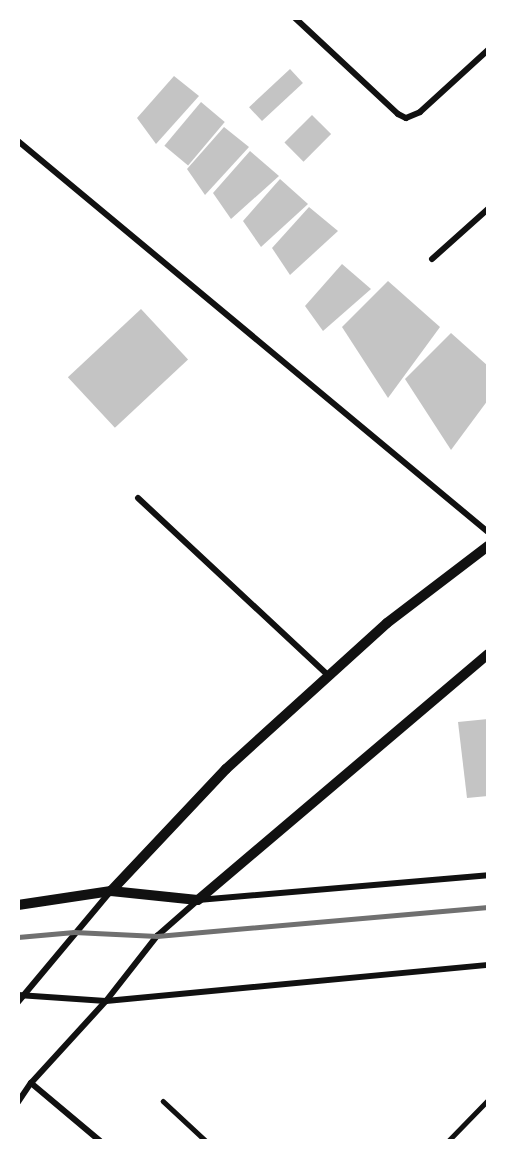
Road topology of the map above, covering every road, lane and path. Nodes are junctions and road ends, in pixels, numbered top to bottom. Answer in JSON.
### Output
{"nodes":[{"id":1,"x":295,"y":18,"type":"edge"},
{"id":2,"x":488,"y":50,"type":"edge"},
{"id":3,"x":18,"y":141,"type":"edge"},
{"id":4,"x":488,"y":208,"type":"edge"},
{"id":5,"x":432,"y":258,"type":"dead end"},
{"id":6,"x":138,"y":498,"type":"dead end"},
{"id":7,"x":488,"y":531,"type":"edge"},
{"id":8,"x":488,"y":546,"type":"edge"},
{"id":9,"x":488,"y":654,"type":"edge"},
{"id":10,"x":329,"y":676,"type":"junction"},
{"id":11,"x":488,"y":875,"type":"edge"},
{"id":12,"x":111,"y":891,"type":"junction"},
{"id":13,"x":198,"y":900,"type":"junction"},
{"id":14,"x":18,"y":905,"type":"edge"},
{"id":15,"x":488,"y":965,"type":"edge"},
{"id":16,"x":21,"y":994,"type":"edge"},
{"id":17,"x":106,"y":1001,"type":"junction"},
{"id":18,"x":18,"y":1002,"type":"edge"},
{"id":19,"x":31,"y":1083,"type":"junction"},
{"id":20,"x":488,"y":1100,"type":"edge"},
{"id":21,"x":163,"y":1101,"type":"dead end"},
{"id":22,"x":18,"y":1102,"type":"edge"},
{"id":23,"x":100,"y":1141,"type":"edge"},
{"id":24,"x":206,"y":1141,"type":"edge"},
{"id":25,"x":448,"y":1141,"type":"edge"}],
"edges":[{"from":1,"to":2,"type":"street"},
{"from":3,"to":7,"type":"street"},
{"from":4,"to":5,"type":"street"},
{"from":6,"to":10,"type":"street"},
{"from":8,"to":10,"type":"street"},
{"from":9,"to":13,"type":"street"},
{"from":10,"to":12,"type":"street"},
{"from":11,"to":13,"type":"street"},
{"from":12,"to":13,"type":"street"},
{"from":12,"to":14,"type":"street"},
{"from":12,"to":16,"type":"street"},
{"from":13,"to":17,"type":"street"},
{"from":15,"to":17,"type":"street"},
{"from":16,"to":17,"type":"street"},
{"from":16,"to":18,"type":"street"},
{"from":17,"to":19,"type":"street"},
{"from":19,"to":22,"type":"street"},
{"from":19,"to":23,"type":"street"},
{"from":20,"to":25,"type":"lane"},
{"from":21,"to":24,"type":"lane"}]}
